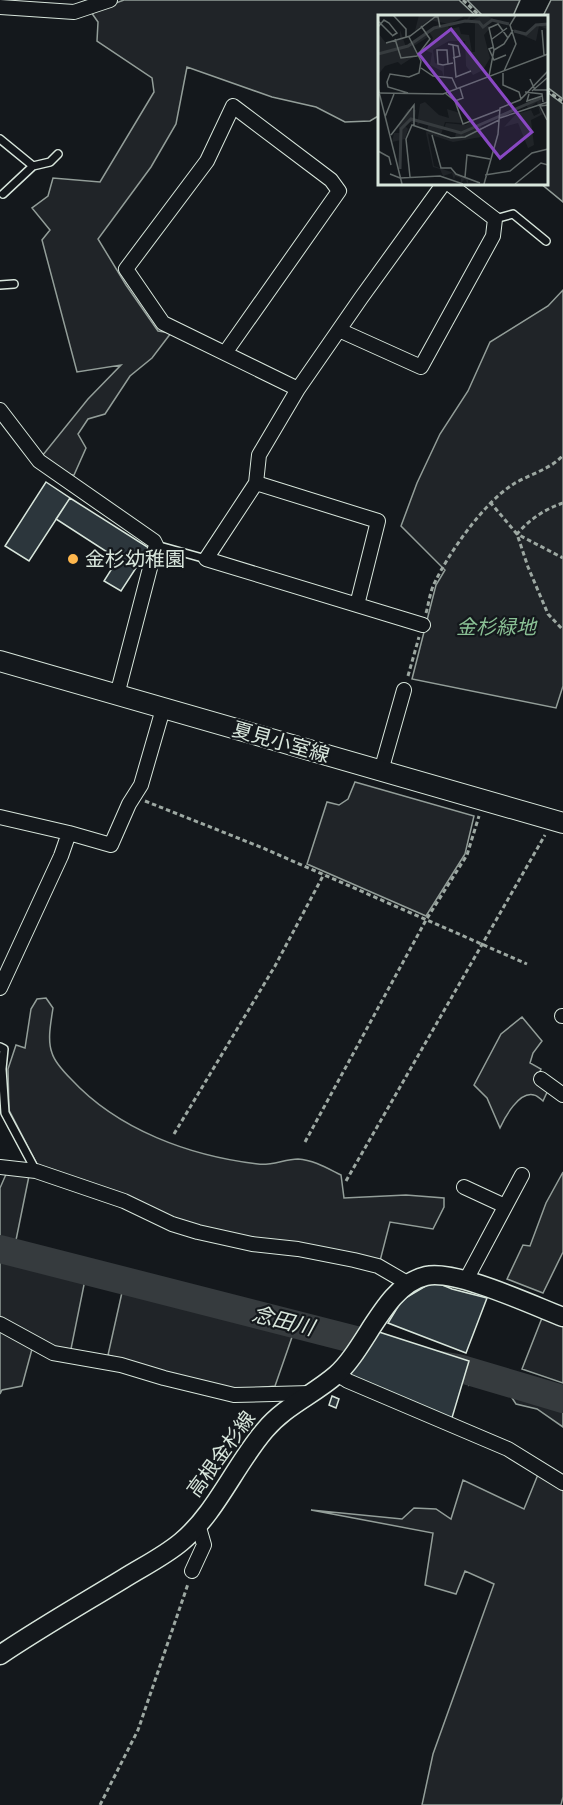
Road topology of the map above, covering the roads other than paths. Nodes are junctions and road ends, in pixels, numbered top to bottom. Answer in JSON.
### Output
{"nodes":[{"id":1,"x":110,"y":0,"type":"edge"},
{"id":2,"x":0,"y":7,"type":"edge"},
{"id":3,"x":0,"y":138,"type":"edge"},
{"id":4,"x":58,"y":154,"type":"dead end"},
{"id":5,"x":33,"y":166,"type":"junction"},
{"id":6,"x":445,"y":184,"type":"edge"},
{"id":7,"x":447,"y":184,"type":"edge"},
{"id":8,"x":3,"y":194,"type":"dead end"},
{"id":9,"x":495,"y":219,"type":"junction"},
{"id":10,"x":546,"y":241,"type":"dead end"},
{"id":11,"x":14,"y":284,"type":"dead end"},
{"id":12,"x":0,"y":285,"type":"edge"},
{"id":13,"x":339,"y":330,"type":"junction"},
{"id":14,"x":225,"y":353,"type":"junction"},
{"id":15,"x":298,"y":389,"type":"junction"},
{"id":16,"x":0,"y":410,"type":"edge"},
{"id":17,"x":256,"y":483,"type":"junction"},
{"id":18,"x":156,"y":545,"type":"junction"},
{"id":19,"x":206,"y":559,"type":"junction"},
{"id":20,"x":357,"y":605,"type":"junction"},
{"id":21,"x":423,"y":625,"type":"road end"},
{"id":22,"x":0,"y":661,"type":"edge"},
{"id":23,"x":404,"y":690,"type":"road end"},
{"id":24,"x":117,"y":696,"type":"junction"},
{"id":25,"x":163,"y":709,"type":"junction"},
{"id":26,"x":381,"y":771,"type":"junction"},
{"id":27,"x":0,"y":817,"type":"edge"},
{"id":28,"x":557,"y":821,"type":"edge"},
{"id":29,"x":69,"y":833,"type":"junction"},
{"id":30,"x":0,"y":988,"type":"edge"},
{"id":31,"x":0,"y":1047,"type":"edge"},
{"id":32,"x":541,"y":1079,"type":"dead end"},
{"id":33,"x":563,"y":1095,"type":"edge"},
{"id":34,"x":0,"y":1167,"type":"edge"},
{"id":35,"x":36,"y":1171,"type":"junction"},
{"id":36,"x":522,"y":1175,"type":"dead end"},
{"id":37,"x":464,"y":1187,"type":"dead end"},
{"id":38,"x":505,"y":1206,"type":"junction"},
{"id":39,"x":466,"y":1280,"type":"junction"},
{"id":40,"x":403,"y":1288,"type":"junction"},
{"id":41,"x":563,"y":1317,"type":"edge"},
{"id":42,"x":0,"y":1324,"type":"edge"},
{"id":43,"x":341,"y":1370,"type":"junction"},
{"id":44,"x":310,"y":1393,"type":"junction"},
{"id":45,"x":563,"y":1483,"type":"edge"},
{"id":46,"x":198,"y":1524,"type":"junction"},
{"id":47,"x":192,"y":1571,"type":"road end"},
{"id":48,"x":0,"y":1655,"type":"edge"}],
"edges":[{"from":1,"to":2,"type":"street"},
{"from":3,"to":5,"type":"lane"},
{"from":4,"to":5,"type":"lane"},
{"from":5,"to":8,"type":"lane"},
{"from":6,"to":13,"type":"street"},
{"from":7,"to":9,"type":"street"},
{"from":9,"to":10,"type":"lane"},
{"from":9,"to":13,"type":"street"},
{"from":11,"to":12,"type":"lane"},
{"from":13,"to":15,"type":"street"},
{"from":14,"to":14,"type":"street"},
{"from":14,"to":15,"type":"street"},
{"from":15,"to":17,"type":"street"},
{"from":16,"to":18,"type":"street"},
{"from":17,"to":19,"type":"street"},
{"from":17,"to":20,"type":"street"},
{"from":18,"to":19,"type":"lane"},
{"from":18,"to":24,"type":"street"},
{"from":19,"to":20,"type":"street"},
{"from":20,"to":21,"type":"street"},
{"from":22,"to":24,"type":"main road","name":"夏見小室線"},
{"from":23,"to":26,"type":"street"},
{"from":24,"to":25,"type":"main road","name":"夏見小室線"},
{"from":25,"to":26,"type":"main road","name":"夏見小室線"},
{"from":25,"to":29,"type":"street"},
{"from":26,"to":28,"type":"main road","name":"夏見小室線"},
{"from":27,"to":29,"type":"street"},
{"from":29,"to":30,"type":"street"},
{"from":31,"to":35,"type":"lane"},
{"from":32,"to":33,"type":"street"},
{"from":34,"to":35,"type":"street"},
{"from":35,"to":40,"type":"street"},
{"from":36,"to":38,"type":"street"},
{"from":37,"to":38,"type":"street"},
{"from":38,"to":39,"type":"street"},
{"from":39,"to":40,"type":"street"},
{"from":39,"to":41,"type":"street"},
{"from":40,"to":43,"type":"street","name":"高根金杉線"},
{"from":42,"to":44,"type":"street"},
{"from":43,"to":44,"type":"street","name":"高根金杉線"},
{"from":43,"to":45,"type":"street"},
{"from":44,"to":46,"type":"street","name":"高根金杉線"},
{"from":46,"to":47,"type":"street"},
{"from":46,"to":48,"type":"street","name":"高根金杉線"}]}
